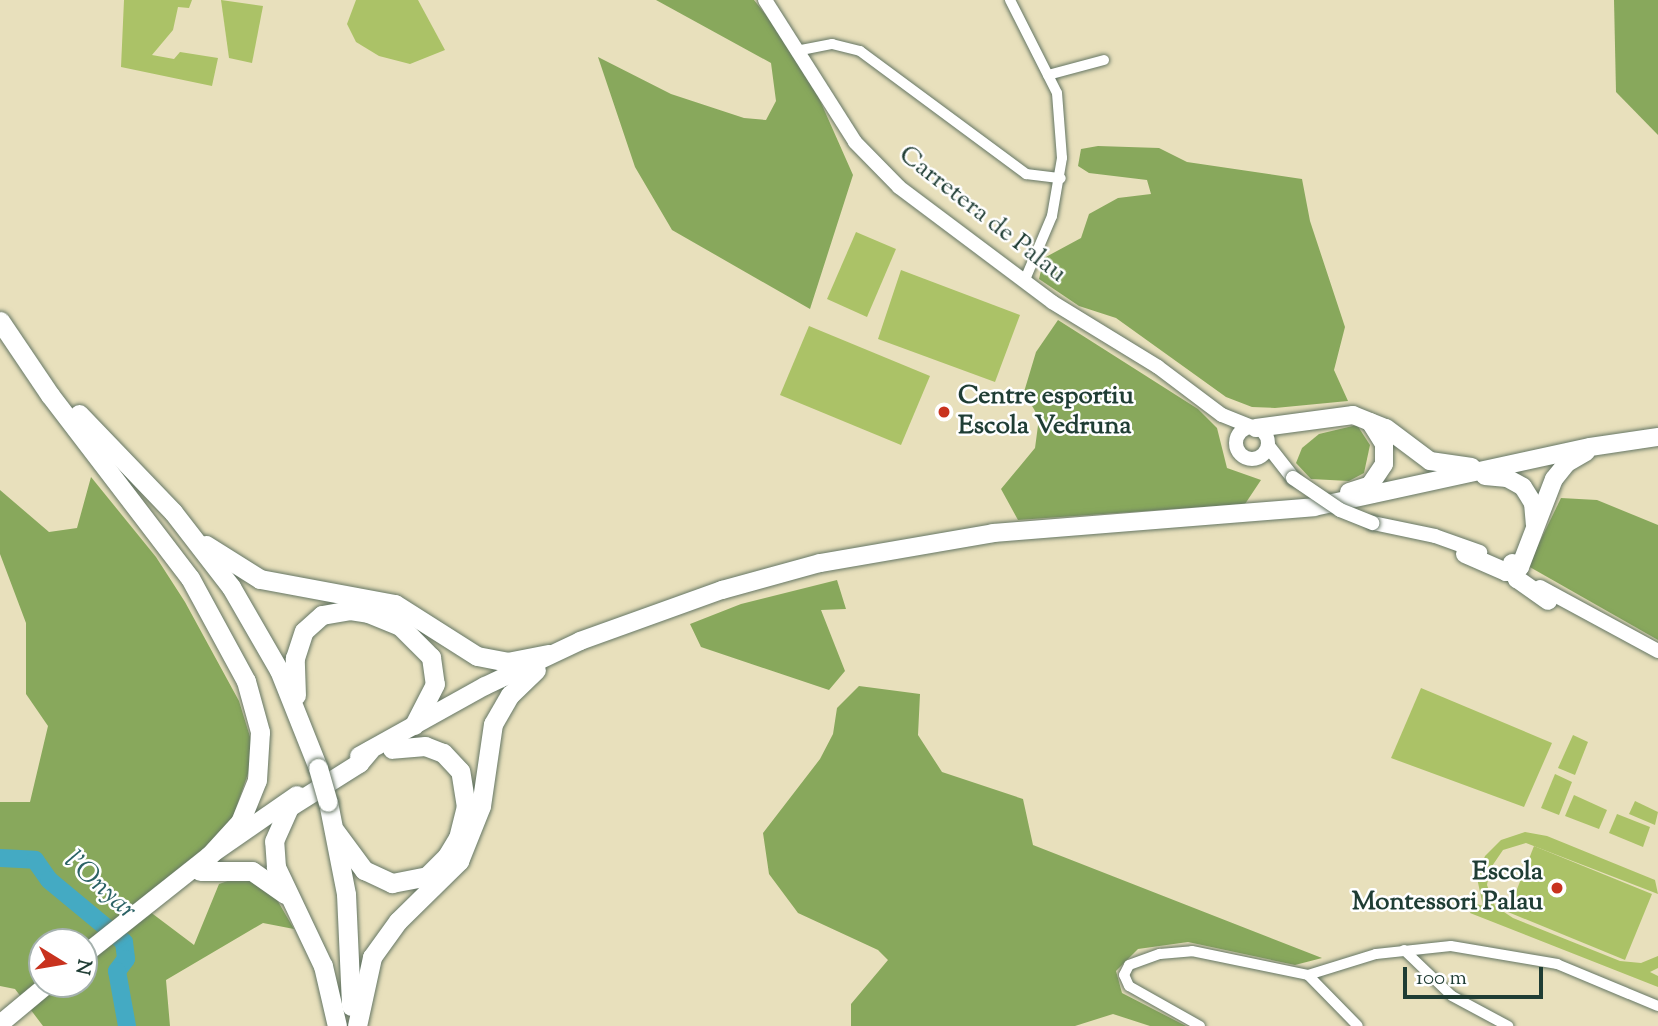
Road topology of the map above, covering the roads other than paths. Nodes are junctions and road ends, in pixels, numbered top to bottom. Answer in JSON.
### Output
{"nodes":[{"id":1,"x":765,"y":0,"type":"edge"},
{"id":2,"x":1010,"y":0,"type":"edge"},
{"id":3,"x":796,"y":51,"type":"junction"},
{"id":4,"x":1104,"y":60,"type":"dead end"},
{"id":5,"x":1048,"y":75,"type":"junction"},
{"id":6,"x":1061,"y":178,"type":"junction"},
{"id":7,"x":1024,"y":282,"type":"junction"},
{"id":8,"x":0,"y":321,"type":"edge"},
{"id":9,"x":26,"y":357,"type":"junction"},
{"id":10,"x":1222,"y":415,"type":"junction"},
{"id":11,"x":1367,"y":419,"type":"junction"},
{"id":12,"x":1297,"y":422,"type":"junction"},
{"id":13,"x":1255,"y":428,"type":"junction"},
{"id":14,"x":1658,"y":437,"type":"edge"},
{"id":15,"x":1268,"y":444,"type":"junction"},
{"id":16,"x":1237,"y":446,"type":"junction"},
{"id":17,"x":1598,"y":446,"type":"junction"},
{"id":18,"x":1254,"y":459,"type":"junction"},
{"id":19,"x":1511,"y":464,"type":"junction"},
{"id":20,"x":1280,"y":465,"type":"junction"},
{"id":21,"x":1455,"y":478,"type":"junction"},
{"id":22,"x":1252,"y":513,"type":"junction"},
{"id":23,"x":1534,"y":531,"type":"junction"},
{"id":24,"x":1412,"y":532,"type":"junction"},
{"id":25,"x":194,"y":537,"type":"junction"},
{"id":26,"x":1465,"y":554,"type":"junction"},
{"id":27,"x":1519,"y":560,"type":"junction"},
{"id":28,"x":1496,"y":561,"type":"joint"},
{"id":29,"x":1531,"y":582,"type":"joint"},
{"id":30,"x":1548,"y":601,"type":"junction"},
{"id":31,"x":1617,"y":626,"type":"junction"},
{"id":32,"x":606,"y":633,"type":"junction"},
{"id":33,"x":1658,"y":651,"type":"edge"},
{"id":34,"x":549,"y":654,"type":"junction"},
{"id":35,"x":536,"y":670,"type":"junction"},
{"id":36,"x":298,"y":710,"type":"junction"},
{"id":37,"x":414,"y":725,"type":"junction"},
{"id":38,"x":392,"y":749,"type":"junction"},
{"id":39,"x":370,"y":750,"type":"junction"},
{"id":40,"x":284,"y":815,"type":"junction"},
{"id":41,"x":335,"y":831,"type":"junction"},
{"id":42,"x":204,"y":864,"type":"junction"},
{"id":43,"x":288,"y":896,"type":"junction"},
{"id":44,"x":98,"y":944,"type":"edge"},
{"id":45,"x":1404,"y":950,"type":"junction"},
{"id":46,"x":1308,"y":975,"type":"junction"},
{"id":47,"x":31,"y":998,"type":"edge"},
{"id":48,"x":1658,"y":1006,"type":"edge"},
{"id":49,"x":0,"y":1024,"type":"edge"},
{"id":50,"x":337,"y":1026,"type":"edge"},
{"id":51,"x":350,"y":1026,"type":"edge"},
{"id":52,"x":358,"y":1026,"type":"edge"},
{"id":53,"x":1200,"y":1026,"type":"edge"},
{"id":54,"x":1358,"y":1026,"type":"edge"},
{"id":55,"x":1508,"y":1026,"type":"edge"}],
"edges":[{"from":1,"to":3,"type":"street","name":"Carretera de Palau"},
{"from":2,"to":5,"type":"street"},
{"from":3,"to":6,"type":"street"},
{"from":3,"to":7,"type":"street","name":"Carretera de Palau"},
{"from":4,"to":5,"type":"street"},
{"from":5,"to":6,"type":"street"},
{"from":6,"to":7,"type":"street"},
{"from":7,"to":10,"type":"street","name":"Carretera de Palau"},
{"from":8,"to":9,"type":"highway"},
{"from":9,"to":25,"type":"highway"},
{"from":9,"to":42,"type":"highway"},
{"from":10,"to":13,"type":"street","name":"Carretera de Palau"},
{"from":10,"to":16,"type":"street","name":"Carretera de Palau"},
{"from":11,"to":12,"type":"main road"},
{"from":11,"to":19,"type":"main road"},
{"from":11,"to":22,"type":"main road"},
{"from":12,"to":13,"type":"main road"},
{"from":12,"to":15,"type":"main road"},
{"from":13,"to":15,"type":"street"},
{"from":13,"to":16,"type":"street"},
{"from":14,"to":17,"type":"main road"},
{"from":15,"to":18,"type":"street"},
{"from":15,"to":20,"type":"street"},
{"from":16,"to":18,"type":"street"},
{"from":17,"to":19,"type":"main road"},
{"from":17,"to":23,"type":"main road"},
{"from":18,"to":20,"type":"street"},
{"from":19,"to":21,"type":"main road"},
{"from":20,"to":24,"type":"street","bridge":true},
{"from":21,"to":22,"type":"main road"},
{"from":21,"to":23,"type":"main road"},
{"from":22,"to":32,"type":"main road"},
{"from":23,"to":27,"type":"main road"},
{"from":24,"to":26,"type":"street"},
{"from":24,"to":28,"type":"street"},
{"from":25,"to":34,"type":"highway"},
{"from":25,"to":36,"type":"highway"},
{"from":26,"to":27,"type":"main road"},
{"from":26,"to":30,"type":"street"},
{"from":27,"to":28,"type":"main road"},
{"from":27,"to":29,"type":"main road"},
{"from":27,"to":30,"type":"main road"},
{"from":29,"to":31,"type":"street"},
{"from":30,"to":31,"type":"street"},
{"from":31,"to":33,"type":"street"},
{"from":32,"to":34,"type":"main road"},
{"from":32,"to":35,"type":"main road"},
{"from":34,"to":37,"type":"main road"},
{"from":35,"to":38,"type":"main road"},
{"from":35,"to":52,"type":"highway"},
{"from":36,"to":37,"type":"highway"},
{"from":36,"to":41,"type":"highway","bridge":true},
{"from":37,"to":39,"type":"main road"},
{"from":38,"to":40,"type":"main road"},
{"from":38,"to":41,"type":"highway"},
{"from":39,"to":40,"type":"highway"},
{"from":39,"to":42,"type":"main road"},
{"from":40,"to":42,"type":"main road"},
{"from":40,"to":43,"type":"highway"},
{"from":41,"to":51,"type":"highway"},
{"from":42,"to":43,"type":"highway"},
{"from":42,"to":44,"type":"main road"},
{"from":43,"to":50,"type":"highway"},
{"from":45,"to":46,"type":"street"},
{"from":45,"to":48,"type":"street"},
{"from":45,"to":55,"type":"street"},
{"from":46,"to":53,"type":"street"},
{"from":46,"to":54,"type":"street"},
{"from":47,"to":49,"type":"main road"}]}
